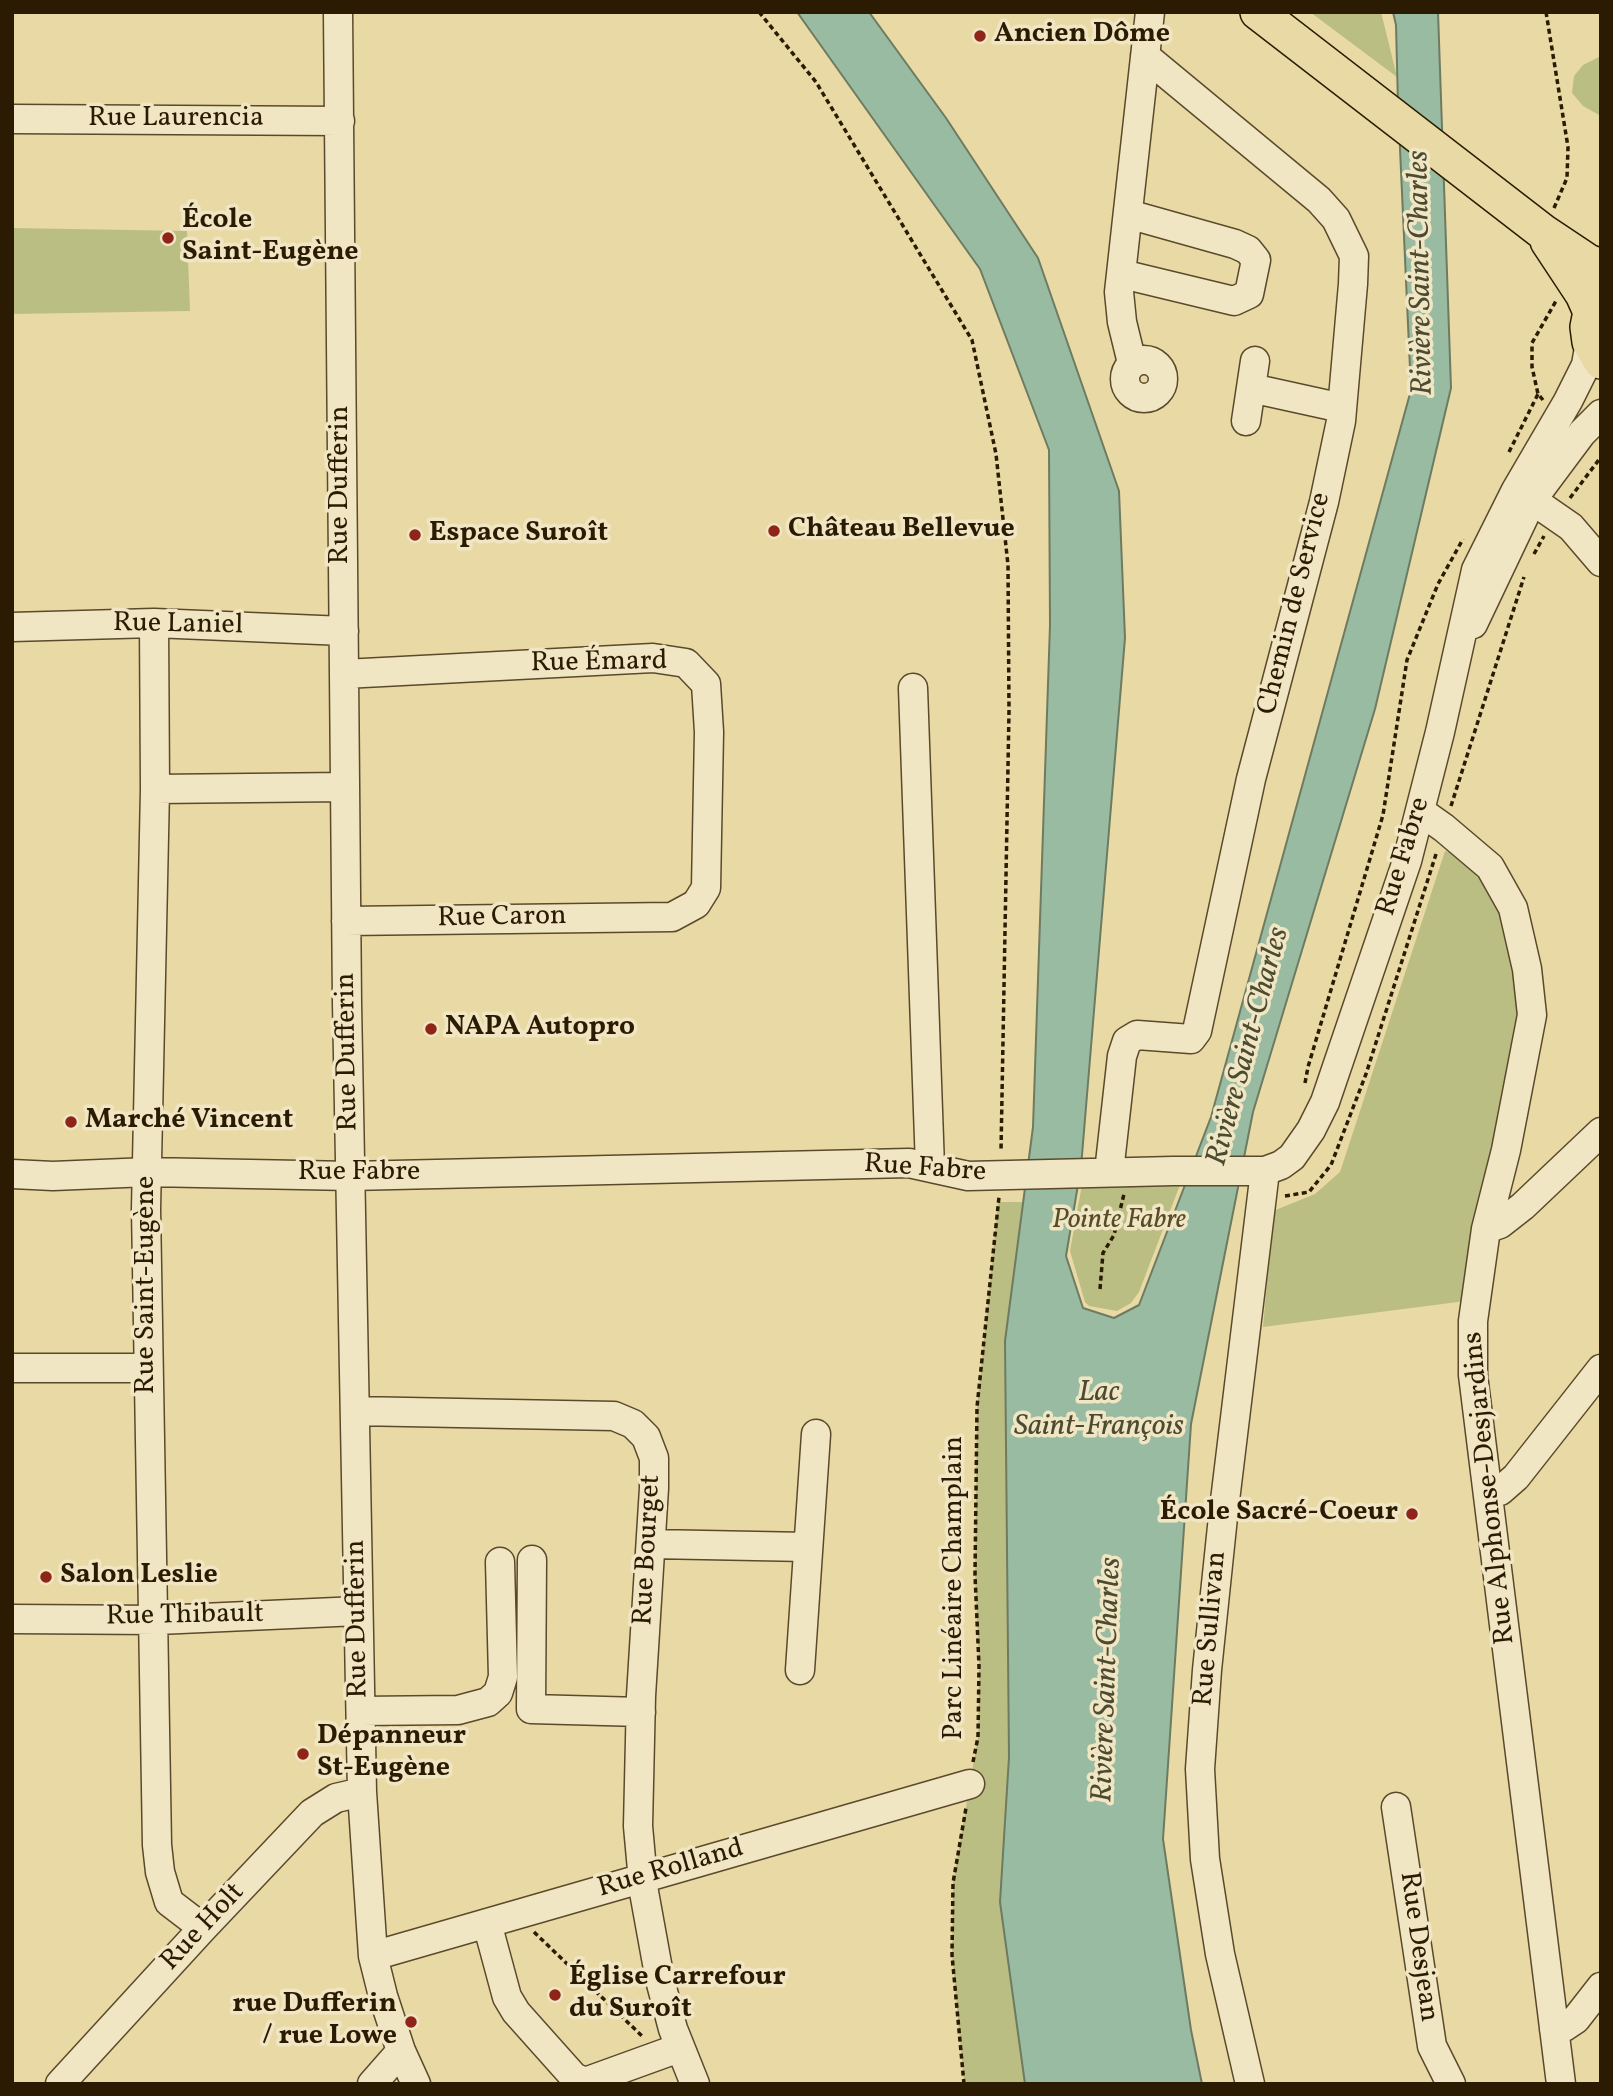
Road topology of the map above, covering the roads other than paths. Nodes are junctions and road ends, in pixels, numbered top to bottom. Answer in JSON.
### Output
{"nodes":[{"id":1,"x":338,"y":12,"type":"edge"},
{"id":2,"x":1150,"y":12,"type":"edge"},
{"id":3,"x":1258,"y":12,"type":"edge"},
{"id":4,"x":1145,"y":56,"type":"junction"},
{"id":5,"x":12,"y":120,"type":"edge"},
{"id":6,"x":340,"y":121,"type":"junction"},
{"id":7,"x":1128,"y":214,"type":"junction"},
{"id":8,"x":1543,"y":232,"type":"junction"},
{"id":9,"x":1601,"y":267,"type":"edge"},
{"id":10,"x":1122,"y":274,"type":"junction"},
{"id":11,"x":1596,"y":327,"type":"edge"},
{"id":12,"x":1132,"y":363,"type":"dead end"},
{"id":13,"x":1342,"y":408,"type":"junction"},
{"id":14,"x":1601,"y":414,"type":"edge"},
{"id":15,"x":1246,"y":421,"type":"dead end"},
{"id":16,"x":1524,"y":495,"type":"junction"},
{"id":17,"x":1601,"y":562,"type":"edge"},
{"id":18,"x":154,"y":623,"type":"junction"},
{"id":19,"x":12,"y":627,"type":"edge"},
{"id":20,"x":344,"y":631,"type":"junction"},
{"id":21,"x":344,"y":674,"type":"junction"},
{"id":22,"x":913,"y":688,"type":"dead end"},
{"id":23,"x":345,"y":787,"type":"junction"},
{"id":24,"x":155,"y":789,"type":"junction"},
{"id":25,"x":1420,"y":811,"type":"junction"},
{"id":26,"x":658,"y":917,"type":"joint"},
{"id":27,"x":346,"y":921,"type":"junction"},
{"id":28,"x":1601,"y":1132,"type":"edge"},
{"id":29,"x":930,"y":1167,"type":"junction"},
{"id":30,"x":1265,"y":1171,"type":"junction"},
{"id":31,"x":148,"y":1172,"type":"junction"},
{"id":32,"x":1109,"y":1172,"type":"junction"},
{"id":33,"x":12,"y":1174,"type":"edge"},
{"id":34,"x":351,"y":1176,"type":"junction"},
{"id":35,"x":1486,"y":1229,"type":"junction"},
{"id":36,"x":12,"y":1368,"type":"edge"},
{"id":37,"x":148,"y":1368,"type":"junction"},
{"id":38,"x":1601,"y":1369,"type":"edge"},
{"id":39,"x":355,"y":1411,"type":"junction"},
{"id":40,"x":816,"y":1434,"type":"dead end"},
{"id":41,"x":1488,"y":1493,"type":"junction"},
{"id":42,"x":652,"y":1544,"type":"junction"},
{"id":43,"x":807,"y":1546,"type":"junction"},
{"id":44,"x":532,"y":1560,"type":"dead end"},
{"id":45,"x":500,"y":1562,"type":"dead end"},
{"id":46,"x":358,"y":1611,"type":"junction"},
{"id":47,"x":12,"y":1619,"type":"edge"},
{"id":48,"x":153,"y":1620,"type":"junction"},
{"id":49,"x":800,"y":1670,"type":"dead end"},
{"id":50,"x":361,"y":1711,"type":"junction"},
{"id":51,"x":640,"y":1712,"type":"junction"},
{"id":52,"x":970,"y":1784,"type":"road end"},
{"id":53,"x":362,"y":1792,"type":"junction"},
{"id":54,"x":1396,"y":1807,"type":"dead end"},
{"id":55,"x":643,"y":1878,"type":"junction"},
{"id":56,"x":486,"y":1923,"type":"junction"},
{"id":57,"x":203,"y":1928,"type":"junction"},
{"id":58,"x":373,"y":1956,"type":"junction"},
{"id":59,"x":1601,"y":1987,"type":"edge"},
{"id":60,"x":1554,"y":2029,"type":"junction"},
{"id":61,"x":401,"y":2051,"type":"junction"},
{"id":62,"x":671,"y":2051,"type":"junction"},
{"id":63,"x":60,"y":2084,"type":"edge"},
{"id":64,"x":372,"y":2084,"type":"edge"},
{"id":65,"x":416,"y":2084,"type":"edge"},
{"id":66,"x":695,"y":2084,"type":"edge"},
{"id":67,"x":1250,"y":2084,"type":"edge"},
{"id":68,"x":1451,"y":2084,"type":"edge"},
{"id":69,"x":1561,"y":2084,"type":"edge"}],
"edges":[{"from":1,"to":6,"type":"street","name":"Rue Dufferin"},
{"from":2,"to":4,"type":"street"},
{"from":3,"to":8,"type":"main road"},
{"from":4,"to":7,"type":"street"},
{"from":4,"to":13,"type":"street","name":"Chemin de Service"},
{"from":5,"to":6,"type":"street","name":"Rue Laurencia"},
{"from":6,"to":20,"type":"street","name":"Rue Dufferin"},
{"from":7,"to":10,"type":"street"},
{"from":7,"to":10,"type":"street"},
{"from":8,"to":9,"type":"main road"},
{"from":8,"to":11,"type":"main road"},
{"from":10,"to":12,"type":"street"},
{"from":11,"to":16,"type":"street","name":"Rue Fabre"},
{"from":13,"to":15,"type":"street"},
{"from":13,"to":32,"type":"street","name":"Chemin de Service"},
{"from":14,"to":16,"type":"street","name":"Rue Fabre"},
{"from":16,"to":17,"type":"street"},
{"from":16,"to":25,"type":"street","name":"Rue Fabre"},
{"from":18,"to":19,"type":"street","name":"Rue Laniel"},
{"from":18,"to":20,"type":"street","name":"Rue Laniel"},
{"from":18,"to":24,"type":"street","name":"Rue Saint-Eugène"},
{"from":20,"to":21,"type":"street","name":"Rue Dufferin"},
{"from":21,"to":23,"type":"street","name":"Rue Dufferin"},
{"from":21,"to":26,"type":"street","name":"Rue Émard"},
{"from":22,"to":29,"type":"street"},
{"from":23,"to":24,"type":"street"},
{"from":23,"to":27,"type":"street","name":"Rue Dufferin"},
{"from":24,"to":31,"type":"street","name":"Rue Saint-Eugène"},
{"from":25,"to":30,"type":"street","name":"Rue Fabre"},
{"from":25,"to":35,"type":"street","name":"Rue Alphonse-Desjardins"},
{"from":26,"to":27,"type":"street","name":"Rue Caron"},
{"from":27,"to":34,"type":"street","name":"Rue Dufferin"},
{"from":28,"to":35,"type":"street"},
{"from":29,"to":32,"type":"street","name":"Rue Fabre"},
{"from":29,"to":34,"type":"street","name":"Rue Fabre"},
{"from":30,"to":32,"type":"street","name":"Rue Fabre"},
{"from":30,"to":67,"type":"street","name":"Rue Sullivan"},
{"from":31,"to":33,"type":"street","name":"Rue Fabre"},
{"from":31,"to":34,"type":"street","name":"Rue Fabre"},
{"from":31,"to":37,"type":"street","name":"Rue Saint-Eugène"},
{"from":34,"to":39,"type":"street","name":"Rue Dufferin"},
{"from":35,"to":41,"type":"street","name":"Rue Alphonse-Desjardins"},
{"from":36,"to":37,"type":"street"},
{"from":37,"to":48,"type":"street","name":"Rue Saint-Eugène"},
{"from":38,"to":41,"type":"street"},
{"from":39,"to":42,"type":"street","name":"Rue Bourget"},
{"from":39,"to":46,"type":"street","name":"Rue Dufferin"},
{"from":40,"to":43,"type":"street"},
{"from":41,"to":60,"type":"street","name":"Rue Alphonse-Desjardins"},
{"from":42,"to":43,"type":"street"},
{"from":42,"to":51,"type":"street","name":"Rue Bourget"},
{"from":43,"to":49,"type":"street"},
{"from":44,"to":51,"type":"street"},
{"from":45,"to":50,"type":"street"},
{"from":46,"to":48,"type":"street","name":"Rue Thibault"},
{"from":46,"to":50,"type":"street","name":"Rue Dufferin"},
{"from":47,"to":48,"type":"street","name":"Rue Thibault"},
{"from":48,"to":57,"type":"street","name":"Rue Saint-Eugène"},
{"from":50,"to":53,"type":"street","name":"Rue Dufferin"},
{"from":51,"to":55,"type":"street","name":"Rue Bourget"},
{"from":52,"to":55,"type":"street","name":"Rue Rolland"},
{"from":53,"to":57,"type":"street","name":"Rue Holt"},
{"from":53,"to":58,"type":"street","name":"Rue Dufferin"},
{"from":54,"to":68,"type":"street","name":"Rue Desjean"},
{"from":55,"to":56,"type":"street","name":"Rue Rolland"},
{"from":55,"to":62,"type":"street","name":"Rue Bourget"},
{"from":56,"to":58,"type":"street","name":"Rue Rolland"},
{"from":56,"to":62,"type":"street"},
{"from":57,"to":63,"type":"street","name":"Rue Holt"},
{"from":58,"to":61,"type":"street","name":"Rue Dufferin"},
{"from":59,"to":60,"type":"street"},
{"from":60,"to":69,"type":"street","name":"Rue Alphonse-Desjardins"},
{"from":61,"to":64,"type":"street"},
{"from":61,"to":65,"type":"street","name":"Rue Dufferin"},
{"from":62,"to":66,"type":"street","name":"Rue Bourget"}]}
